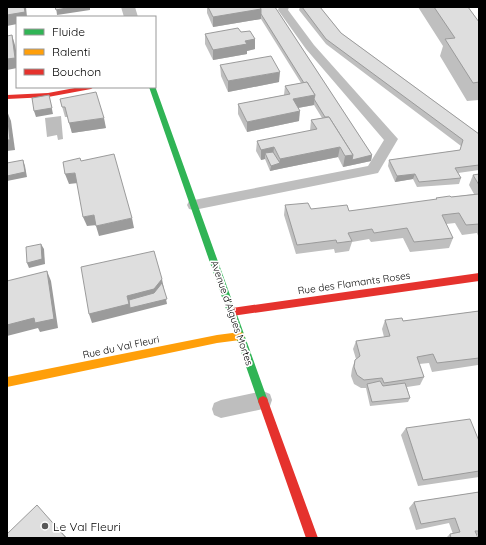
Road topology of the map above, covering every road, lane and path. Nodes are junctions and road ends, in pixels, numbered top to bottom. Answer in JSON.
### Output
{"nodes":[{"id":1,"x":284,"y":7,"type":"edge"},
{"id":2,"x":86,"y":88,"type":"edge"},
{"id":3,"x":152,"y":88,"type":"edge"},
{"id":4,"x":7,"y":97,"type":"edge"},
{"id":5,"x":194,"y":205,"type":"junction"},
{"id":6,"x":479,"y":277,"type":"edge"},
{"id":7,"x":232,"y":312,"type":"junction"},
{"id":8,"x":240,"y":336,"type":"junction"},
{"id":9,"x":7,"y":382,"type":"edge"},
{"id":10,"x":263,"y":400,"type":"junction"},
{"id":11,"x":221,"y":409,"type":"dead end"},
{"id":12,"x":312,"y":538,"type":"edge"}],
"edges":[{"from":1,"to":5,"type":"lane"},
{"from":2,"to":4,"type":"street"},
{"from":3,"to":5,"type":"street","name":"Avenue d'Aigues Mortes"},
{"from":5,"to":7,"type":"street","name":"Avenue d'Aigues Mortes"},
{"from":6,"to":7,"type":"street","name":"Rue des Flamants Roses"},
{"from":7,"to":8,"type":"street","name":"Avenue d'Aigues Mortes"},
{"from":8,"to":9,"type":"street","name":"Rue du Val Fleuri"},
{"from":8,"to":10,"type":"street","name":"Avenue d'Aigues Mortes"},
{"from":10,"to":11,"type":"lane"},
{"from":10,"to":12,"type":"street","name":"Avenue d'Aigues Mortes"}]}
